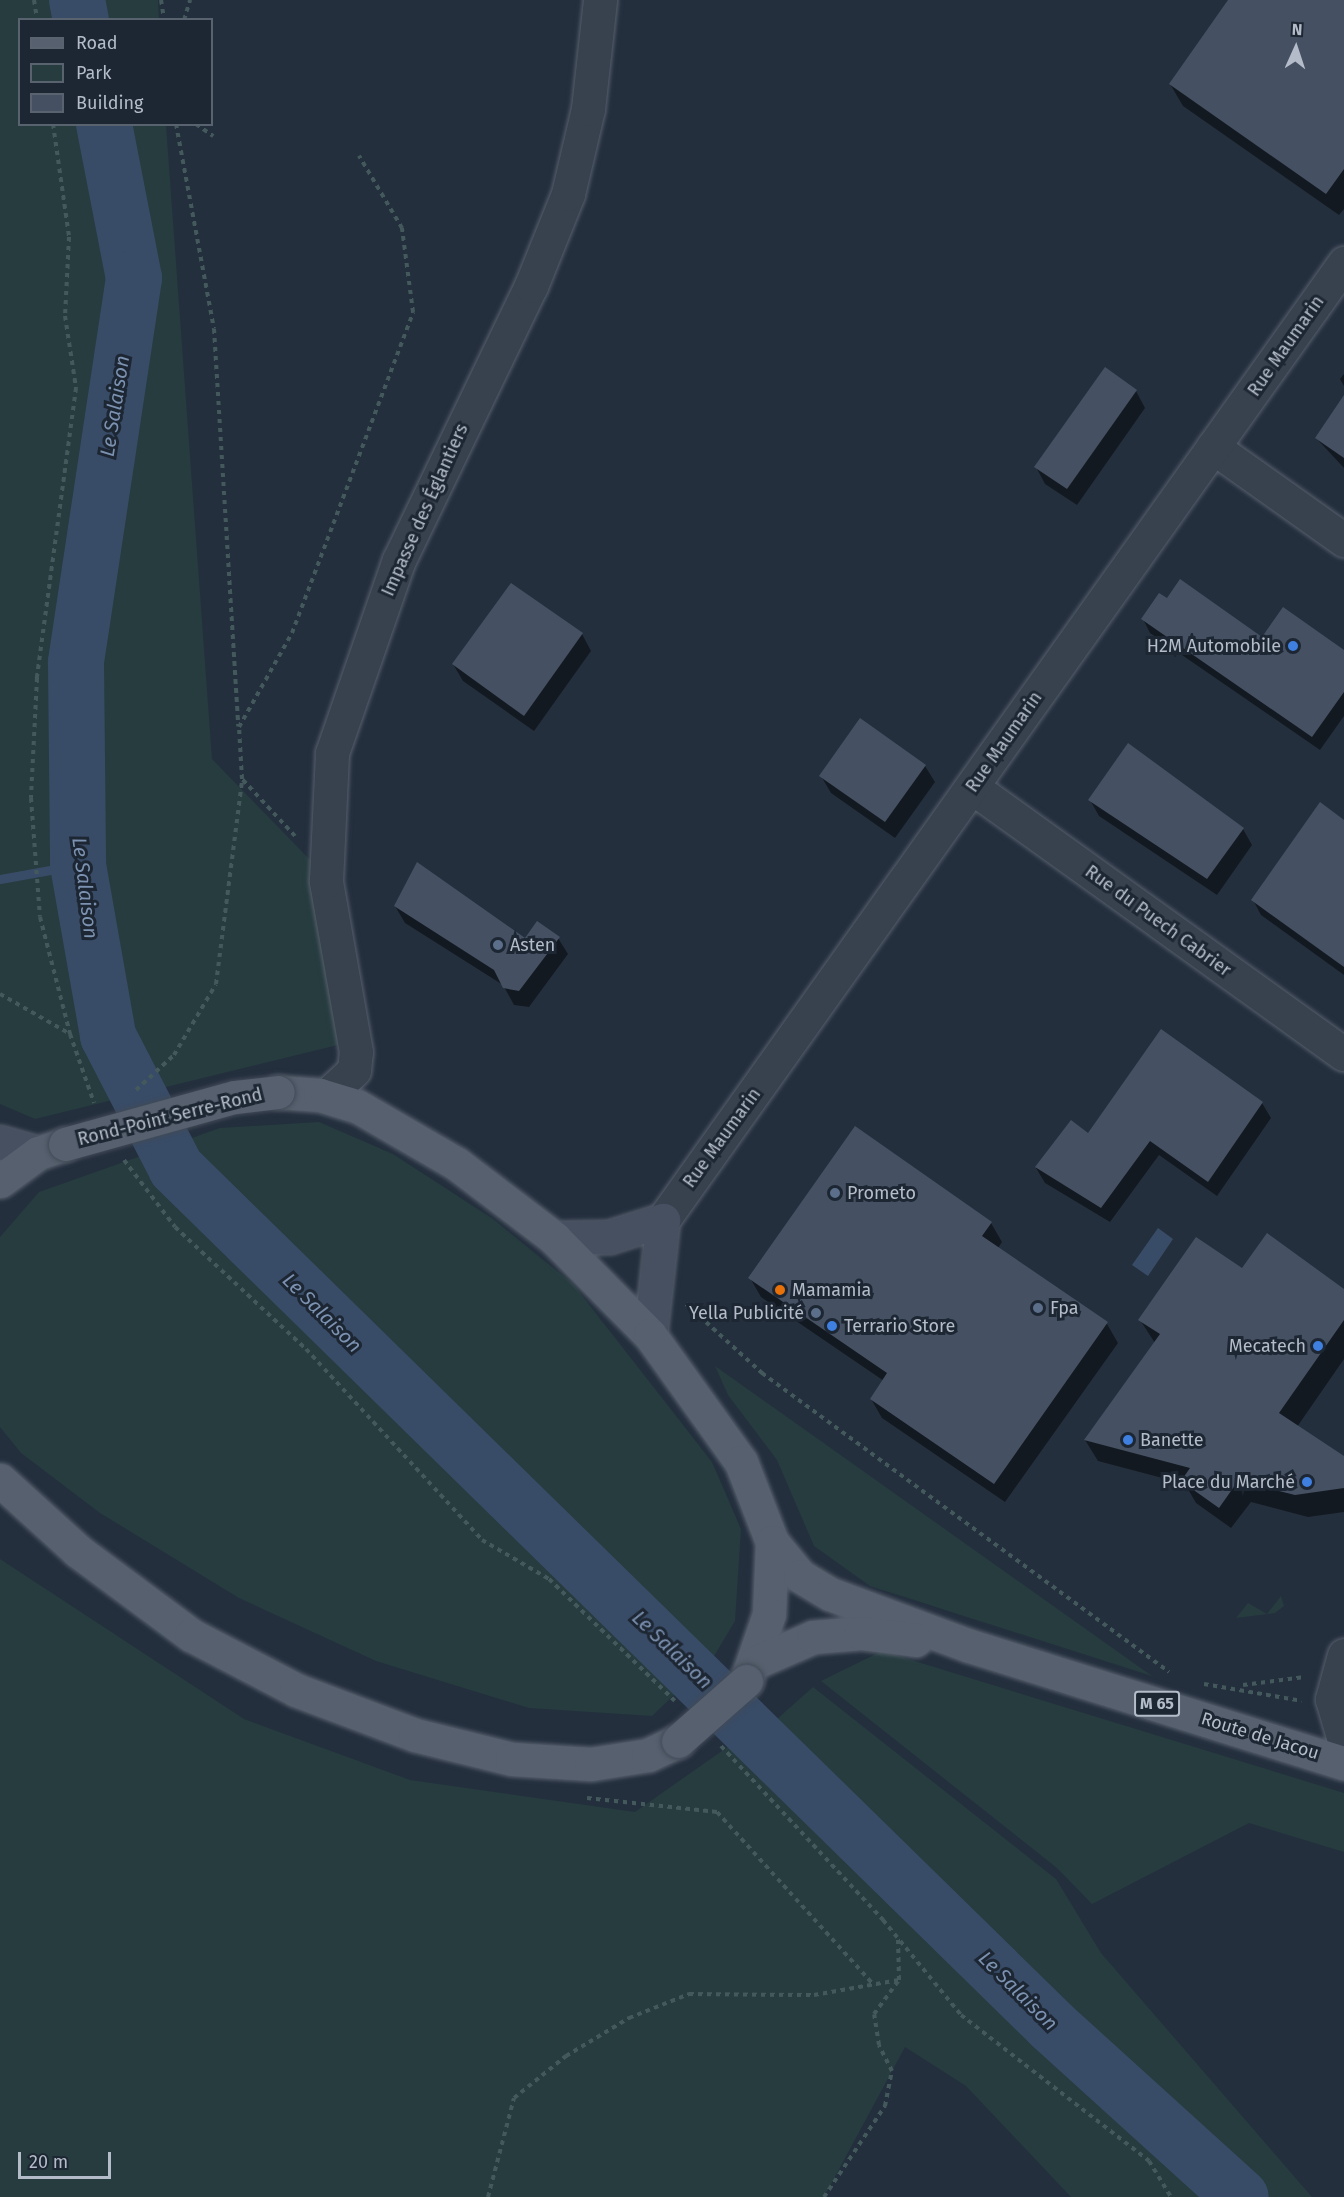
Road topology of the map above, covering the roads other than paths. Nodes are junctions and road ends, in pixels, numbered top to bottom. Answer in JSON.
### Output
{"nodes":[{"id":1,"x":600,"y":0,"type":"edge"},
{"id":2,"x":1344,"y":263,"type":"edge"},
{"id":3,"x":1213,"y":447,"type":"junction"},
{"id":4,"x":1344,"y":540,"type":"edge"},
{"id":5,"x":972,"y":787,"type":"junction"},
{"id":6,"x":1344,"y":1054,"type":"edge"},
{"id":7,"x":333,"y":1098,"type":"junction"},
{"id":8,"x":0,"y":1142,"type":"edge"},
{"id":9,"x":52,"y":1148,"type":"junction"},
{"id":10,"x":0,"y":1181,"type":"edge"},
{"id":11,"x":663,"y":1220,"type":"junction"},
{"id":12,"x":554,"y":1238,"type":"junction"},
{"id":13,"x":650,"y":1335,"type":"junction"},
{"id":14,"x":0,"y":1480,"type":"edge"},
{"id":15,"x":772,"y":1542,"type":"junction"},
{"id":16,"x":970,"y":1646,"type":"junction"},
{"id":17,"x":751,"y":1671,"type":"junction"},
{"id":18,"x":1337,"y":1676,"type":"edge"},
{"id":19,"x":1344,"y":1740,"type":"edge"},
{"id":20,"x":1344,"y":1762,"type":"edge"}],
"edges":[{"from":1,"to":7,"type":"street","name":"Impasse des Églantiers"},
{"from":2,"to":3,"type":"street","name":"Rue Maumarin"},
{"from":3,"to":4,"type":"street"},
{"from":3,"to":5,"type":"street","name":"Rue Maumarin"},
{"from":5,"to":6,"type":"street","name":"Rue du Puech Cabrier"},
{"from":5,"to":11,"type":"street","name":"Rue Maumarin"},
{"from":7,"to":9,"type":"main road","name":"Rond-Point Serre-Rond","bridge":true},
{"from":7,"to":12,"type":"main road","name":"Rond-Point Serre-Rond"},
{"from":8,"to":9,"type":"street"},
{"from":9,"to":10,"type":"main road","name":"Rond-Point Serre-Rond"},
{"from":11,"to":12,"type":"street"},
{"from":11,"to":13,"type":"street"},
{"from":12,"to":13,"type":"main road","name":"Rond-Point Serre-Rond"},
{"from":13,"to":15,"type":"main road","name":"Rond-Point Serre-Rond"},
{"from":14,"to":17,"type":"main road","bridge":true},
{"from":15,"to":16,"type":"main road","name":"Route de Jacou","number":"M 65"},
{"from":15,"to":17,"type":"main road","name":"Rond-Point Serre-Rond"},
{"from":16,"to":17,"type":"main road","name":"Route de Jacou","number":"M 65"},
{"from":16,"to":20,"type":"main road","name":"Route de Jacou","number":"M 65"},
{"from":18,"to":19,"type":"street"}]}
